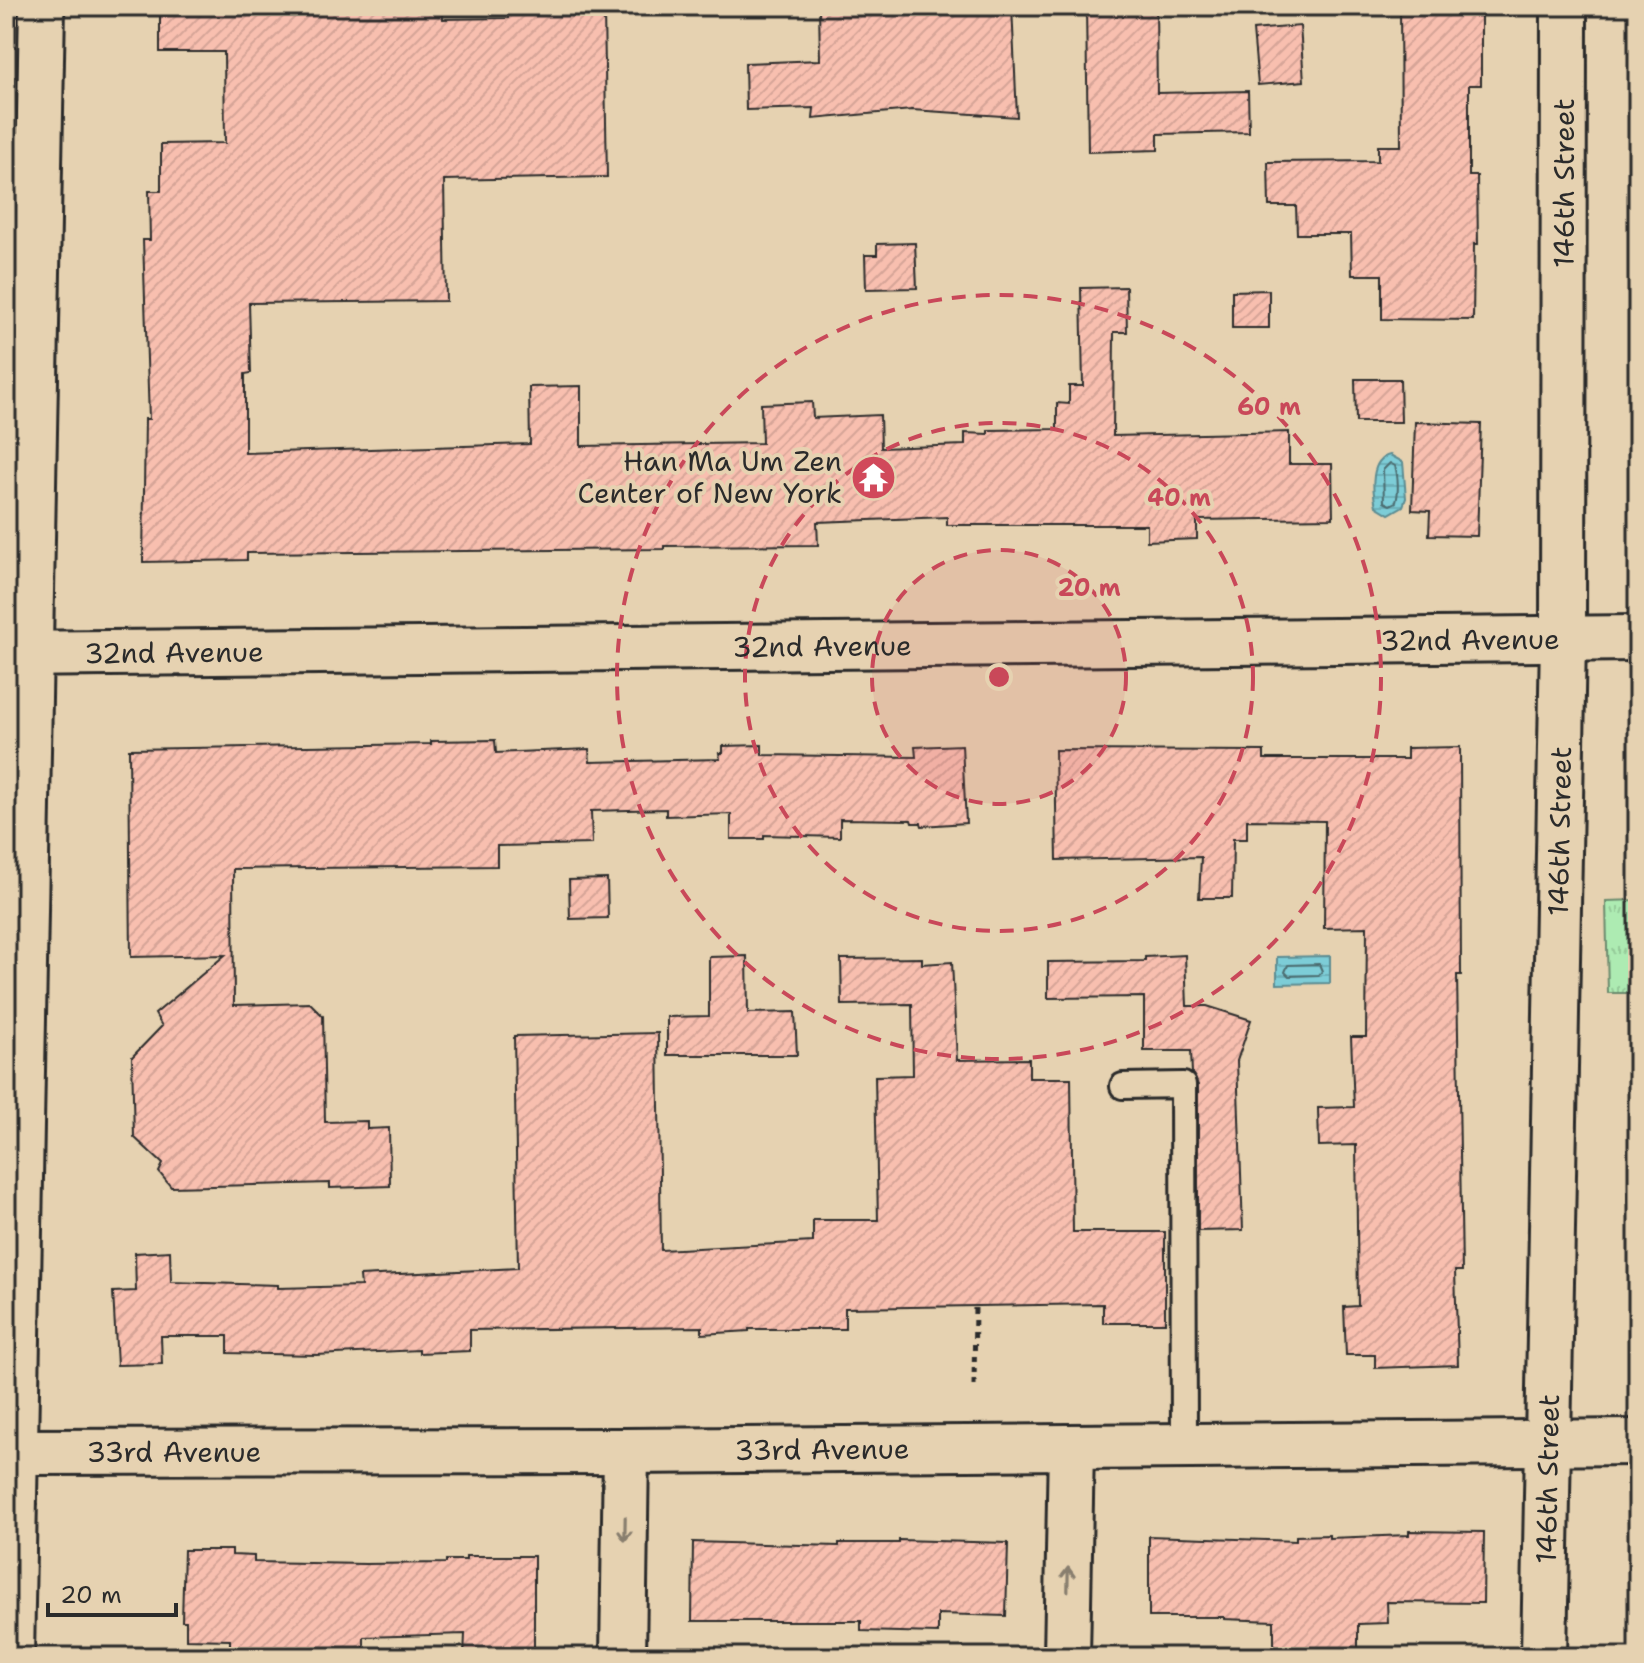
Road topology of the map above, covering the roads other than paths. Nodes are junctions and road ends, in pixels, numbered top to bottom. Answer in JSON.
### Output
{"nodes":[{"id":1,"x":42,"y":6,"type":"edge"},
{"id":2,"x":1564,"y":6,"type":"edge"},
{"id":3,"x":1638,"y":638,"type":"edge"},
{"id":4,"x":1563,"y":639,"type":"junction"},
{"id":5,"x":18,"y":654,"type":"edge"},
{"id":6,"x":1123,"y":1086,"type":"dead end"},
{"id":7,"x":1638,"y":1442,"type":"edge"},
{"id":8,"x":1548,"y":1443,"type":"junction"},
{"id":9,"x":1184,"y":1446,"type":"junction"},
{"id":10,"x":1071,"y":1447,"type":"junction"},
{"id":11,"x":626,"y":1451,"type":"junction"},
{"id":12,"x":11,"y":1452,"type":"edge"},
{"id":13,"x":11,"y":1657,"type":"edge"},
{"id":14,"x":623,"y":1657,"type":"edge"},
{"id":15,"x":1067,"y":1657,"type":"edge"},
{"id":16,"x":1544,"y":1657,"type":"edge"}],
"edges":[{"from":1,"to":5,"type":"street"},
{"from":2,"to":4,"type":"street","name":"146th Street"},
{"from":3,"to":4,"type":"street","name":"32nd Avenue"},
{"from":4,"to":5,"type":"street","name":"32nd Avenue"},
{"from":4,"to":8,"type":"street","name":"146th Street"},
{"from":5,"to":12,"type":"street"},
{"from":6,"to":9,"type":"lane"},
{"from":7,"to":8,"type":"street","name":"33rd Avenue"},
{"from":8,"to":9,"type":"street","name":"33rd Avenue"},
{"from":8,"to":16,"type":"street","name":"146th Street"},
{"from":9,"to":10,"type":"street","name":"33rd Avenue"},
{"from":10,"to":11,"type":"street","name":"33rd Avenue"},
{"from":15,"to":10,"type":"street","one_way":true},
{"from":11,"to":12,"type":"street","name":"33rd Avenue"},
{"from":11,"to":14,"type":"street","one_way":true},
{"from":12,"to":13,"type":"street"}]}
